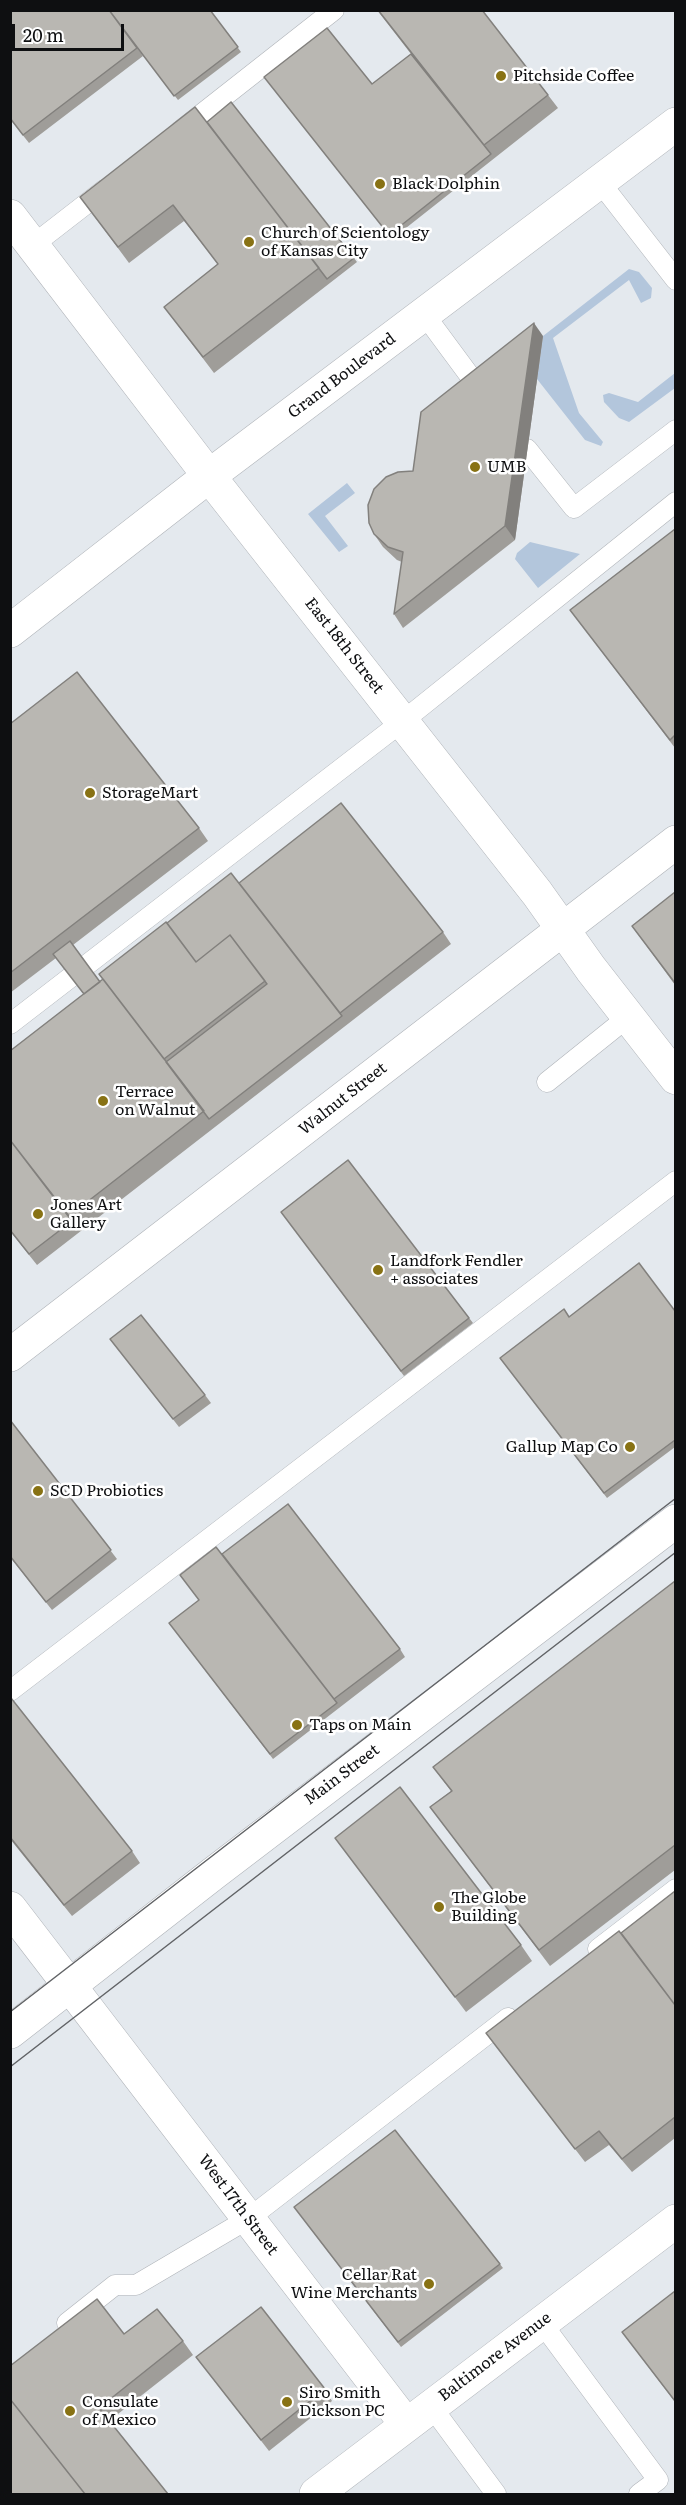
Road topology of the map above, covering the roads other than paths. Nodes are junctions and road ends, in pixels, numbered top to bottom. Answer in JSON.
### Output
{"nodes":[{"id":1,"x":334,"y":10,"type":"edge"},
{"id":2,"x":675,"y":124,"type":"edge"},
{"id":3,"x":162,"y":145,"type":"edge"},
{"id":4,"x":117,"y":180,"type":"edge"},
{"id":5,"x":599,"y":181,"type":"junction"},
{"id":6,"x":10,"y":216,"type":"edge"},
{"id":7,"x":33,"y":245,"type":"junction"},
{"id":8,"x":675,"y":280,"type":"edge"},
{"id":9,"x":424,"y":314,"type":"junction"},
{"id":10,"x":478,"y":387,"type":"edge"},
{"id":11,"x":675,"y":430,"type":"edge"},
{"id":12,"x":527,"y":449,"type":"dead end"},
{"id":13,"x":209,"y":476,"type":"junction"},
{"id":14,"x":675,"y":501,"type":"edge"},
{"id":15,"x":10,"y":631,"type":"edge"},
{"id":16,"x":403,"y":721,"type":"junction"},
{"id":17,"x":675,"y":842,"type":"edge"},
{"id":18,"x":562,"y":930,"type":"junction"},
{"id":19,"x":628,"y":1017,"type":"junction"},
{"id":20,"x":10,"y":1024,"type":"edge"},
{"id":21,"x":675,"y":1078,"type":"edge"},
{"id":22,"x":547,"y":1082,"type":"dead end"},
{"id":23,"x":675,"y":1181,"type":"edge"},
{"id":24,"x":10,"y":1355,"type":"edge"},
{"id":25,"x":675,"y":1521,"type":"edge"},
{"id":26,"x":10,"y":1691,"type":"edge"},
{"id":27,"x":675,"y":1889,"type":"edge"},
{"id":28,"x":10,"y":1908,"type":"edge"},
{"id":29,"x":582,"y":1961,"type":"edge"},
{"id":30,"x":71,"y":1986,"type":"junction"},
{"id":31,"x":526,"y":2004,"type":"edge"},
{"id":32,"x":10,"y":2032,"type":"edge"},
{"id":33,"x":248,"y":2218,"type":"junction"},
{"id":34,"x":675,"y":2221,"type":"edge"},
{"id":35,"x":541,"y":2322,"type":"junction"},
{"id":36,"x":54,"y":2333,"type":"edge"},
{"id":37,"x":418,"y":2415,"type":"junction"},
{"id":38,"x":316,"y":2494,"type":"edge"},
{"id":39,"x":496,"y":2494,"type":"edge"},
{"id":40,"x":639,"y":2494,"type":"edge"}],
"edges":[{"from":1,"to":3,"type":"lane"},
{"from":2,"to":5,"type":"main road","name":"Grand Boulevard"},
{"from":4,"to":7,"type":"lane"},
{"from":5,"to":8,"type":"lane"},
{"from":5,"to":9,"type":"main road","name":"Grand Boulevard"},
{"from":6,"to":7,"type":"main road","name":"East 18th Street"},
{"from":7,"to":13,"type":"main road","name":"East 18th Street"},
{"from":9,"to":10,"type":"lane"},
{"from":9,"to":13,"type":"main road","name":"Grand Boulevard"},
{"from":11,"to":12,"type":"lane"},
{"from":13,"to":15,"type":"main road","name":"Grand Boulevard"},
{"from":13,"to":16,"type":"main road","name":"East 18th Street"},
{"from":14,"to":16,"type":"lane"},
{"from":16,"to":18,"type":"main road","name":"East 18th Street"},
{"from":16,"to":20,"type":"lane"},
{"from":17,"to":18,"type":"main road","name":"Walnut Street"},
{"from":18,"to":19,"type":"main road","name":"East 18th Street"},
{"from":18,"to":24,"type":"main road","name":"Walnut Street"},
{"from":19,"to":21,"type":"main road","name":"East 18th Street"},
{"from":19,"to":22,"type":"lane"},
{"from":23,"to":26,"type":"lane"},
{"from":25,"to":30,"type":"main road","name":"Main Street"},
{"from":27,"to":29,"type":"lane"},
{"from":28,"to":30,"type":"main road","name":"West 17th Street"},
{"from":30,"to":32,"type":"main road","name":"Main Street"},
{"from":30,"to":33,"type":"main road","name":"West 17th Street"},
{"from":31,"to":33,"type":"lane"},
{"from":33,"to":36,"type":"lane"},
{"from":33,"to":37,"type":"main road","name":"West 17th Street"},
{"from":34,"to":35,"type":"main road","name":"Baltimore Avenue"},
{"from":35,"to":37,"type":"main road","name":"Baltimore Avenue"},
{"from":35,"to":40,"type":"lane"},
{"from":37,"to":38,"type":"main road","name":"Baltimore Avenue"},
{"from":37,"to":39,"type":"lane"}]}
